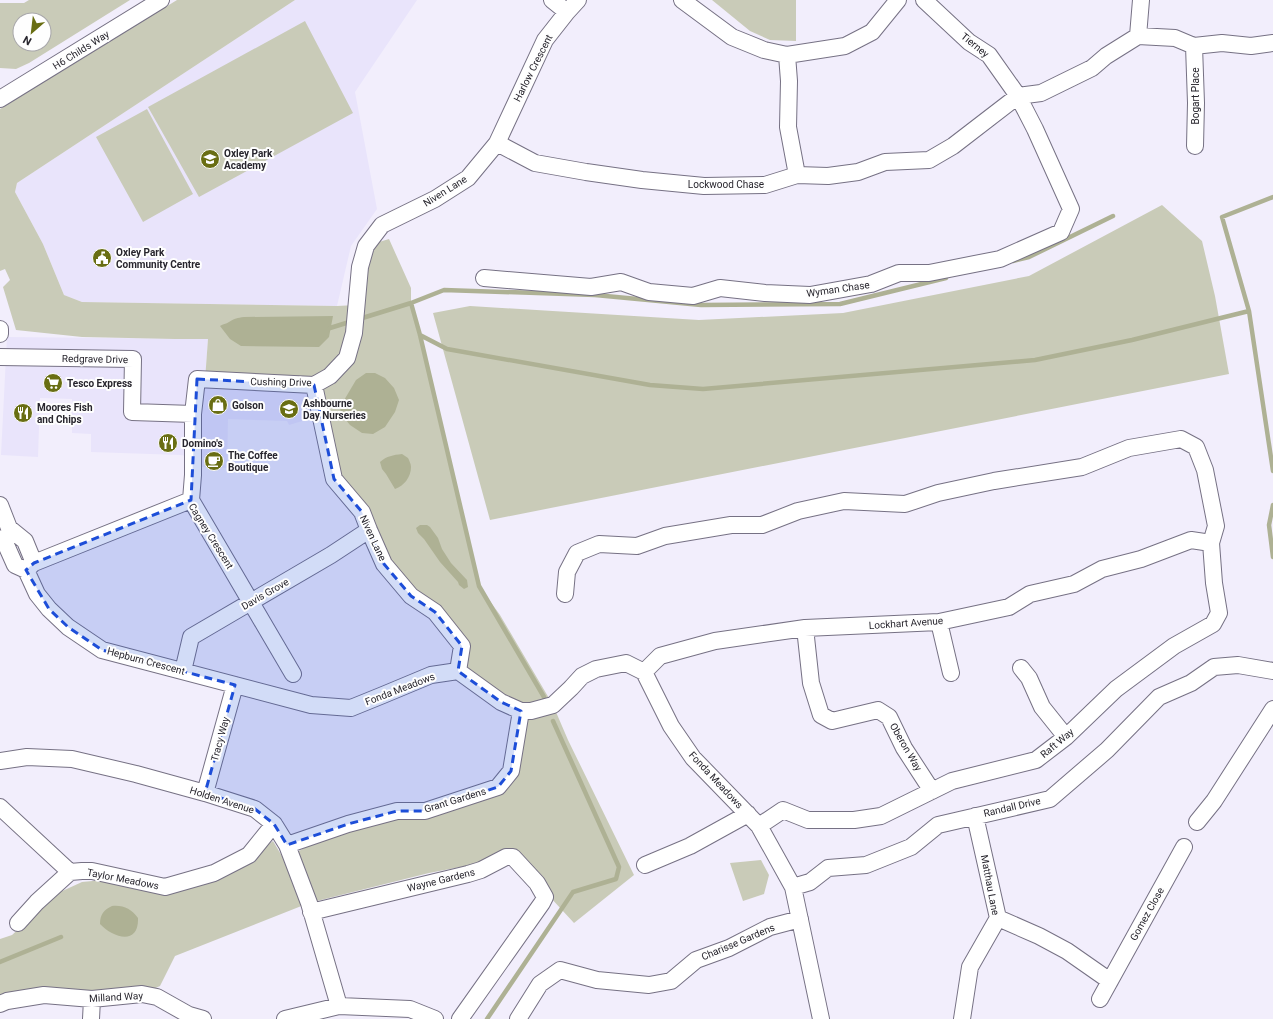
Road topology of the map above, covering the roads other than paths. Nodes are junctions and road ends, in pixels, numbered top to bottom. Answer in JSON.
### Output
{"nodes":[{"id":1,"x":161,"y":0,"type":"edge"},
{"id":2,"x":552,"y":0,"type":"edge"},
{"id":3,"x":578,"y":0,"type":"edge"},
{"id":4,"x":682,"y":0,"type":"edge"},
{"id":5,"x":898,"y":0,"type":"edge"},
{"id":6,"x":924,"y":0,"type":"edge"},
{"id":7,"x":1141,"y":0,"type":"edge"},
{"id":8,"x":567,"y":12,"type":"junction"},
{"id":9,"x":1138,"y":36,"type":"junction"},
{"id":10,"x":1273,"y":42,"type":"edge"},
{"id":11,"x":1194,"y":46,"type":"junction"},
{"id":12,"x":787,"y":54,"type":"junction"},
{"id":13,"x":1018,"y":96,"type":"junction"},
{"id":14,"x":0,"y":99,"type":"edge"},
{"id":15,"x":497,"y":143,"type":"junction"},
{"id":16,"x":1195,"y":146,"type":"dead end"},
{"id":17,"x":797,"y":175,"type":"junction"},
{"id":18,"x":382,"y":225,"type":"joint"},
{"id":19,"x":484,"y":278,"type":"dead end"},
{"id":20,"x":0,"y":329,"type":"edge"},
{"id":21,"x":0,"y":334,"type":"edge"},
{"id":22,"x":0,"y":357,"type":"edge"},
{"id":23,"x":314,"y":385,"type":"junction"},
{"id":24,"x":193,"y":414,"type":"junction"},
{"id":25,"x":191,"y":500,"type":"junction"},
{"id":26,"x":0,"y":505,"type":"edge"},
{"id":27,"x":368,"y":530,"type":"junction"},
{"id":28,"x":4,"y":535,"type":"edge"},
{"id":29,"x":1211,"y":543,"type":"junction"},
{"id":30,"x":30,"y":566,"type":"junction"},
{"id":31,"x":565,"y":594,"type":"dead end"},
{"id":32,"x":252,"y":603,"type":"junction"},
{"id":33,"x":939,"y":622,"type":"junction"},
{"id":34,"x":805,"y":628,"type":"junction"},
{"id":35,"x":1020,"y":668,"type":"dead end"},
{"id":36,"x":183,"y":671,"type":"junction"},
{"id":37,"x":458,"y":671,"type":"junction"},
{"id":38,"x":1273,"y":671,"type":"edge"},
{"id":39,"x":644,"y":672,"type":"junction"},
{"id":40,"x":951,"y":673,"type":"dead end"},
{"id":41,"x":293,"y":674,"type":"dead end"},
{"id":42,"x":235,"y":685,"type":"junction"},
{"id":43,"x":1273,"y":709,"type":"edge"},
{"id":44,"x":521,"y":711,"type":"junction"},
{"id":45,"x":1066,"y":737,"type":"junction"},
{"id":46,"x":0,"y":761,"type":"edge"},
{"id":47,"x":932,"y":791,"type":"junction"},
{"id":48,"x":205,"y":793,"type":"junction"},
{"id":49,"x":0,"y":807,"type":"edge"},
{"id":50,"x":748,"y":814,"type":"junction"},
{"id":51,"x":975,"y":816,"type":"junction"},
{"id":52,"x":1197,"y":822,"type":"dead end"},
{"id":53,"x":274,"y":824,"type":"junction"},
{"id":54,"x":759,"y":826,"type":"junction"},
{"id":55,"x":287,"y":846,"type":"junction"},
{"id":56,"x":1184,"y":847,"type":"dead end"},
{"id":57,"x":645,"y":865,"type":"dead end"},
{"id":58,"x":70,"y":872,"type":"junction"},
{"id":59,"x":793,"y":888,"type":"junction"},
{"id":60,"x":311,"y":912,"type":"junction"},
{"id":61,"x":998,"y":918,"type":"junction"},
{"id":62,"x":800,"y":919,"type":"junction"},
{"id":63,"x":18,"y":923,"type":"dead end"},
{"id":64,"x":1110,"y":981,"type":"junction"},
{"id":65,"x":92,"y":999,"type":"junction"},
{"id":66,"x":1100,"y":999,"type":"dead end"},
{"id":67,"x":0,"y":1004,"type":"edge"},
{"id":68,"x":339,"y":1006,"type":"junction"},
{"id":69,"x":91,"y":1019,"type":"edge"},
{"id":70,"x":203,"y":1019,"type":"edge"},
{"id":71,"x":285,"y":1019,"type":"edge"},
{"id":72,"x":435,"y":1019,"type":"edge"},
{"id":73,"x":460,"y":1019,"type":"edge"},
{"id":74,"x":518,"y":1019,"type":"edge"},
{"id":75,"x":821,"y":1019,"type":"edge"},
{"id":76,"x":962,"y":1019,"type":"edge"}],
"edges":[{"from":1,"to":14,"type":"street","name":"H6 Childs Way"},
{"from":2,"to":8,"type":"street"},
{"from":3,"to":8,"type":"street","name":"Harlow Crescent"},
{"from":4,"to":12,"type":"street"},
{"from":5,"to":12,"type":"street"},
{"from":6,"to":13,"type":"street","name":"Tierney"},
{"from":7,"to":9,"type":"street"},
{"from":8,"to":15,"type":"street","name":"Harlow Crescent"},
{"from":9,"to":11,"type":"street"},
{"from":9,"to":13,"type":"street"},
{"from":10,"to":11,"type":"street"},
{"from":11,"to":16,"type":"street","name":"Bogart Place"},
{"from":12,"to":17,"type":"street"},
{"from":13,"to":17,"type":"street","name":"Lockwood Chase"},
{"from":13,"to":19,"type":"street","name":"Wyman Chase"},
{"from":15,"to":17,"type":"street","name":"Lockwood Chase"},
{"from":15,"to":18,"type":"street","name":"Niven Lane"},
{"from":18,"to":23,"type":"street","name":"Cushing Drive"},
{"from":20,"to":21,"type":"street"},
{"from":22,"to":24,"type":"street","name":"Redgrave Drive"},
{"from":23,"to":24,"type":"street","name":"Cushing Drive"},
{"from":23,"to":27,"type":"street","name":"Niven Lane"},
{"from":24,"to":25,"type":"street"},
{"from":25,"to":30,"type":"street","name":"Cagney Crescent"},
{"from":25,"to":32,"type":"street","name":"Cagney Crescent"},
{"from":26,"to":28,"type":"street","name":"Hepburn Crescent"},
{"from":27,"to":32,"type":"street","name":"Davis Grove"},
{"from":27,"to":37,"type":"street","name":"Niven Lane"},
{"from":28,"to":30,"type":"street","name":"Hepburn Crescent"},
{"from":29,"to":31,"type":"street","name":"Raft Way"},
{"from":29,"to":33,"type":"street","name":"Lockhart Avenue"},
{"from":29,"to":45,"type":"street","name":"Raft Way"},
{"from":30,"to":36,"type":"street","name":"Hepburn Crescent"},
{"from":32,"to":36,"type":"street","name":"Davis Grove"},
{"from":32,"to":41,"type":"street","name":"Cagney Crescent"},
{"from":33,"to":34,"type":"street","name":"Lockhart Avenue"},
{"from":33,"to":40,"type":"street"},
{"from":34,"to":39,"type":"street","name":"Lockhart Avenue"},
{"from":34,"to":47,"type":"street","name":"Oberon Way"},
{"from":35,"to":45,"type":"street"},
{"from":36,"to":42,"type":"street","name":"Hepburn Crescent"},
{"from":37,"to":42,"type":"street","name":"Fonda Meadows"},
{"from":37,"to":44,"type":"street"},
{"from":38,"to":51,"type":"street","name":"Randall Drive"},
{"from":39,"to":44,"type":"street"},
{"from":39,"to":50,"type":"street","name":"Fonda Meadows"},
{"from":42,"to":48,"type":"street","name":"Tracy Way"},
{"from":43,"to":52,"type":"street"},
{"from":44,"to":55,"type":"street","name":"Grant Gardens"},
{"from":45,"to":47,"type":"street","name":"Raft Way"},
{"from":46,"to":48,"type":"street","name":"Holden Avenue"},
{"from":47,"to":54,"type":"street","name":"Raft Way"},
{"from":48,"to":53,"type":"street","name":"Holden Avenue"},
{"from":49,"to":58,"type":"street"},
{"from":50,"to":54,"type":"street","name":"Fonda Meadows"},
{"from":50,"to":57,"type":"street"},
{"from":51,"to":59,"type":"street","name":"Randall Drive"},
{"from":51,"to":61,"type":"street","name":"Matthau Lane"},
{"from":53,"to":55,"type":"street","name":"Holden Avenue"},
{"from":53,"to":58,"type":"street","name":"Taylor Meadows"},
{"from":54,"to":59,"type":"street","name":"Fonda Meadows"},
{"from":55,"to":60,"type":"street","name":"Holden Avenue"},
{"from":56,"to":64,"type":"street","name":"Gomez Close"},
{"from":58,"to":63,"type":"street"},
{"from":59,"to":62,"type":"street","name":"Fonda Meadows"},
{"from":60,"to":68,"type":"street","name":"Holden Avenue"},
{"from":60,"to":73,"type":"street","name":"Wayne Gardens"},
{"from":61,"to":64,"type":"street"},
{"from":61,"to":76,"type":"street","name":"Matthau Lane"},
{"from":62,"to":74,"type":"street","name":"Charisse Gardens"},
{"from":62,"to":75,"type":"street","name":"Fonda Meadows"},
{"from":64,"to":66,"type":"street","name":"Gomez Close"},
{"from":65,"to":67,"type":"street","name":"Milland Way"},
{"from":65,"to":69,"type":"street"},
{"from":65,"to":70,"type":"street","name":"Milland Way"},
{"from":68,"to":71,"type":"street"},
{"from":68,"to":72,"type":"street"}]}
